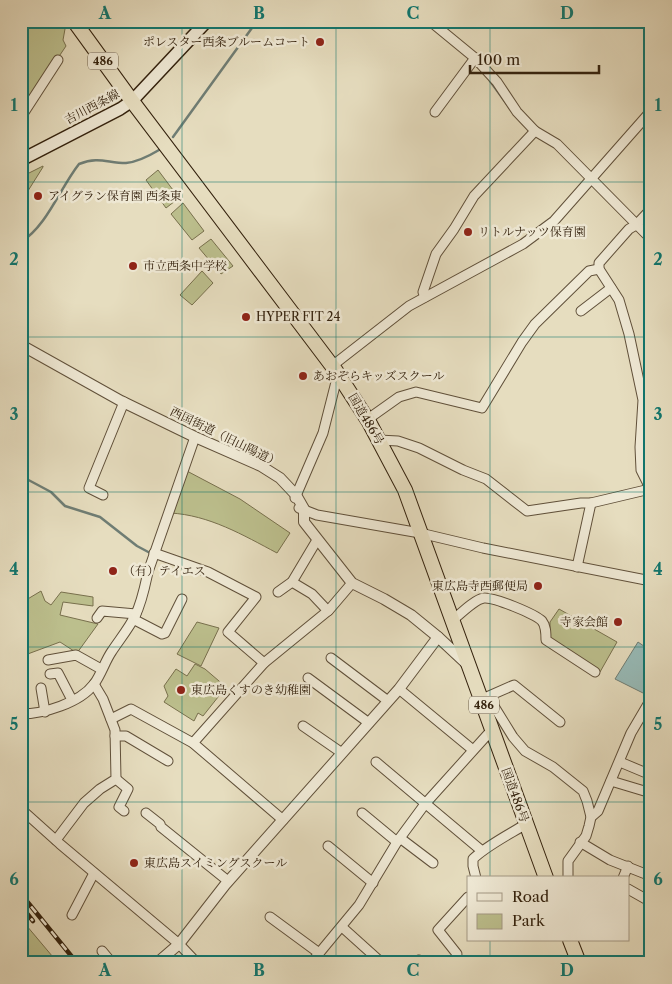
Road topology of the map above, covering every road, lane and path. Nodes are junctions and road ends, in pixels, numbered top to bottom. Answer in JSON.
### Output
{"nodes":[{"id":1,"x":74,"y":21,"type":"edge"},
{"id":2,"x":207,"y":21,"type":"edge"},
{"id":3,"x":430,"y":21,"type":"edge"},
{"id":4,"x":58,"y":60,"type":"dead end"},
{"id":5,"x":473,"y":61,"type":"junction"},
{"id":6,"x":132,"y":101,"type":"junction"},
{"id":7,"x":435,"y":112,"type":"dead end"},
{"id":8,"x":651,"y":112,"type":"edge"},
{"id":9,"x":21,"y":117,"type":"edge"},
{"id":10,"x":535,"y":131,"type":"junction"},
{"id":11,"x":21,"y":160,"type":"edge"},
{"id":12,"x":590,"y":178,"type":"junction"},
{"id":13,"x":651,"y":209,"type":"edge"},
{"id":14,"x":636,"y":225,"type":"junction"},
{"id":15,"x":651,"y":239,"type":"edge"},
{"id":16,"x":599,"y":269,"type":"junction"},
{"id":17,"x":611,"y":288,"type":"junction"},
{"id":18,"x":425,"y":297,"type":"junction"},
{"id":19,"x":580,"y":311,"type":"dead end"},
{"id":20,"x":21,"y":345,"type":"edge"},
{"id":21,"x":335,"y":370,"type":"junction"},
{"id":22,"x":124,"y":402,"type":"junction"},
{"id":23,"x":368,"y":420,"type":"junction"},
{"id":24,"x":195,"y":437,"type":"junction"},
{"id":25,"x":378,"y":440,"type":"junction"},
{"id":26,"x":650,"y":489,"type":"edge"},
{"id":27,"x":104,"y":495,"type":"dead end"},
{"id":28,"x":299,"y":502,"type":"junction"},
{"id":29,"x":591,"y":503,"type":"junction"},
{"id":30,"x":420,"y":533,"type":"junction"},
{"id":31,"x":318,"y":540,"type":"junction"},
{"id":32,"x":154,"y":553,"type":"junction"},
{"id":33,"x":577,"y":567,"type":"junction"},
{"id":34,"x":651,"y":581,"type":"edge"},
{"id":35,"x":292,"y":582,"type":"junction"},
{"id":36,"x":352,"y":583,"type":"junction"},
{"id":37,"x":278,"y":592,"type":"dead end"},
{"id":38,"x":182,"y":599,"type":"dead end"},
{"id":39,"x":328,"y":611,"type":"junction"},
{"id":40,"x":134,"y":617,"type":"junction"},
{"id":41,"x":97,"y":618,"type":"dead end"},
{"id":42,"x":452,"y":621,"type":"junction"},
{"id":43,"x":438,"y":637,"type":"junction"},
{"id":44,"x":332,"y":658,"type":"dead end"},
{"id":45,"x":48,"y":660,"type":"dead end"},
{"id":46,"x":264,"y":663,"type":"junction"},
{"id":47,"x":470,"y":668,"type":"junction"},
{"id":48,"x":101,"y":669,"type":"junction"},
{"id":49,"x":595,"y":672,"type":"dead end"},
{"id":50,"x":50,"y":674,"type":"dead end"},
{"id":51,"x":308,"y":678,"type":"dead end"},
{"id":52,"x":94,"y":684,"type":"junction"},
{"id":53,"x":41,"y":688,"type":"dead end"},
{"id":54,"x":399,"y":689,"type":"junction"},
{"id":55,"x":651,"y":698,"type":"edge"},
{"id":56,"x":482,"y":699,"type":"junction"},
{"id":57,"x":72,"y":700,"type":"junction"},
{"id":58,"x":388,"y":701,"type":"junction"},
{"id":59,"x":46,"y":712,"type":"junction"},
{"id":60,"x":21,"y":714,"type":"edge"},
{"id":61,"x":111,"y":719,"type":"junction"},
{"id":62,"x":560,"y":722,"type":"dead end"},
{"id":63,"x":369,"y":723,"type":"junction"},
{"id":64,"x":303,"y":726,"type":"dead end"},
{"id":65,"x":493,"y":733,"type":"junction"},
{"id":66,"x":115,"y":736,"type":"junction"},
{"id":67,"x":193,"y":743,"type":"junction"},
{"id":68,"x":473,"y":750,"type":"junction"},
{"id":69,"x":342,"y":754,"type":"junction"},
{"id":70,"x":168,"y":761,"type":"dead end"},
{"id":71,"x":376,"y":762,"type":"dead end"},
{"id":72,"x":620,"y":762,"type":"junction"},
{"id":73,"x":651,"y":775,"type":"edge"},
{"id":74,"x":116,"y":779,"type":"junction"},
{"id":75,"x":612,"y":781,"type":"junction"},
{"id":76,"x":651,"y":793,"type":"edge"},
{"id":77,"x":425,"y":804,"type":"junction"},
{"id":78,"x":21,"y":809,"type":"edge"},
{"id":79,"x":124,"y":811,"type":"dead end"},
{"id":80,"x":146,"y":813,"type":"dead end"},
{"id":81,"x":362,"y":813,"type":"dead end"},
{"id":82,"x":590,"y":817,"type":"junction"},
{"id":83,"x":282,"y":820,"type":"junction"},
{"id":84,"x":526,"y":824,"type":"junction"},
{"id":85,"x":56,"y":840,"type":"junction"},
{"id":86,"x":399,"y":840,"type":"junction"},
{"id":87,"x":580,"y":842,"type":"junction"},
{"id":88,"x":328,"y":846,"type":"dead end"},
{"id":89,"x":482,"y":851,"type":"junction"},
{"id":90,"x":433,"y":863,"type":"dead end"},
{"id":91,"x":628,"y":866,"type":"junction"},
{"id":92,"x":94,"y":873,"type":"junction"},
{"id":93,"x":648,"y":875,"type":"dead end"},
{"id":94,"x":475,"y":876,"type":"edge"},
{"id":95,"x":545,"y":876,"type":"edge"},
{"id":96,"x":568,"y":876,"type":"edge"},
{"id":97,"x":624,"y":876,"type":"edge"},
{"id":98,"x":228,"y":881,"type":"junction"},
{"id":99,"x":373,"y":883,"type":"junction"},
{"id":100,"x":630,"y":890,"type":"edge"},
{"id":101,"x":467,"y":900,"type":"edge"},
{"id":102,"x":651,"y":902,"type":"edge"},
{"id":103,"x":72,"y":915,"type":"dead end"},
{"id":104,"x":270,"y":917,"type":"dead end"},
{"id":105,"x":342,"y":927,"type":"junction"},
{"id":106,"x":570,"y":942,"type":"edge"},
{"id":107,"x":179,"y":944,"type":"junction"},
{"id":108,"x":102,"y":951,"type":"dead end"},
{"id":109,"x":319,"y":953,"type":"junction"},
{"id":110,"x":457,"y":954,"type":"dead end"},
{"id":111,"x":575,"y":961,"type":"edge"},
{"id":112,"x":112,"y":963,"type":"edge"},
{"id":113,"x":157,"y":963,"type":"edge"},
{"id":114,"x":197,"y":963,"type":"edge"},
{"id":115,"x":311,"y":963,"type":"edge"},
{"id":116,"x":382,"y":963,"type":"edge"}],
"edges":[{"from":1,"to":6,"type":"highway","name":"国道486号","number":"486"},
{"from":2,"to":6,"type":"main road","name":"吉川西条線"},
{"from":3,"to":5,"type":"street"},
{"from":4,"to":9,"type":"street"},
{"from":5,"to":7,"type":"street"},
{"from":5,"to":10,"type":"street"},
{"from":6,"to":11,"type":"main road","name":"吉川西条線"},
{"from":6,"to":21,"type":"highway","name":"国道486号","number":"486"},
{"from":8,"to":12,"type":"street"},
{"from":10,"to":12,"type":"street"},
{"from":10,"to":18,"type":"street"},
{"from":12,"to":14,"type":"street"},
{"from":12,"to":18,"type":"street"},
{"from":13,"to":14,"type":"street"},
{"from":14,"to":15,"type":"street"},
{"from":14,"to":16,"type":"street"},
{"from":16,"to":17,"type":"street"},
{"from":16,"to":23,"type":"street"},
{"from":17,"to":19,"type":"street"},
{"from":17,"to":26,"type":"street"},
{"from":18,"to":21,"type":"street"},
{"from":20,"to":22,"type":"street","name":"西国街道（旧山陽道）"},
{"from":21,"to":23,"type":"highway","name":"国道486号","number":"486"},
{"from":21,"to":28,"type":"street"},
{"from":22,"to":24,"type":"street","name":"西国街道（旧山陽道）"},
{"from":22,"to":27,"type":"street"},
{"from":23,"to":25,"type":"highway","name":"国道486号","number":"486"},
{"from":24,"to":28,"type":"street","name":"西国街道（旧山陽道）"},
{"from":24,"to":32,"type":"street"},
{"from":25,"to":29,"type":"street"},
{"from":25,"to":30,"type":"highway","name":"国道486号","number":"486"},
{"from":26,"to":29,"type":"street"},
{"from":28,"to":30,"type":"street"},
{"from":28,"to":31,"type":"street","name":"西国街道（旧山陽道）"},
{"from":29,"to":33,"type":"street"},
{"from":30,"to":33,"type":"street"},
{"from":30,"to":42,"type":"highway","name":"国道486号","number":"486"},
{"from":31,"to":35,"type":"street"},
{"from":31,"to":36,"type":"street","name":"西国街道（旧山陽道）"},
{"from":32,"to":40,"type":"street"},
{"from":32,"to":46,"type":"street"},
{"from":33,"to":34,"type":"street"},
{"from":35,"to":37,"type":"street"},
{"from":35,"to":39,"type":"street"},
{"from":36,"to":39,"type":"street"},
{"from":36,"to":43,"type":"street","name":"西国街道（旧山陽道）"},
{"from":38,"to":40,"type":"street"},
{"from":39,"to":46,"type":"street"},
{"from":40,"to":41,"type":"street"},
{"from":40,"to":48,"type":"street"},
{"from":42,"to":47,"type":"highway","name":"国道486号","number":"486"},
{"from":42,"to":49,"type":"street"},
{"from":43,"to":47,"type":"street","name":"西国街道（旧山陽道）"},
{"from":43,"to":54,"type":"street"},
{"from":44,"to":58,"type":"street"},
{"from":45,"to":48,"type":"street"},
{"from":46,"to":67,"type":"street"},
{"from":47,"to":56,"type":"highway","name":"国道486号","number":"486"},
{"from":48,"to":52,"type":"street"},
{"from":50,"to":57,"type":"street"},
{"from":51,"to":63,"type":"street"},
{"from":52,"to":57,"type":"street"},
{"from":52,"to":61,"type":"street"},
{"from":53,"to":59,"type":"street"},
{"from":54,"to":58,"type":"street"},
{"from":54,"to":68,"type":"street"},
{"from":55,"to":72,"type":"street"},
{"from":56,"to":62,"type":"street"},
{"from":56,"to":65,"type":"highway","name":"国道486号","number":"486"},
{"from":56,"to":82,"type":"street"},
{"from":57,"to":59,"type":"street"},
{"from":58,"to":63,"type":"street"},
{"from":59,"to":60,"type":"street"},
{"from":61,"to":66,"type":"street"},
{"from":61,"to":67,"type":"street"},
{"from":63,"to":69,"type":"street"},
{"from":64,"to":69,"type":"street"},
{"from":65,"to":68,"type":"street"},
{"from":65,"to":84,"type":"highway","name":"国道486号","number":"486"},
{"from":66,"to":70,"type":"street"},
{"from":66,"to":74,"type":"street"},
{"from":67,"to":83,"type":"street"},
{"from":68,"to":77,"type":"street"},
{"from":69,"to":83,"type":"street"},
{"from":71,"to":77,"type":"street"},
{"from":72,"to":73,"type":"street"},
{"from":72,"to":75,"type":"street"},
{"from":74,"to":79,"type":"street"},
{"from":74,"to":85,"type":"street"},
{"from":75,"to":76,"type":"street"},
{"from":75,"to":82,"type":"street"},
{"from":77,"to":86,"type":"street"},
{"from":77,"to":89,"type":"street"},
{"from":78,"to":85,"type":"street"},
{"from":80,"to":98,"type":"street"},
{"from":81,"to":86,"type":"street"},
{"from":82,"to":87,"type":"street"},
{"from":83,"to":98,"type":"street"},
{"from":84,"to":89,"type":"street"},
{"from":84,"to":95,"type":"highway","name":"国道486号","number":"486"},
{"from":85,"to":92,"type":"street"},
{"from":86,"to":90,"type":"street"},
{"from":86,"to":99,"type":"street"},
{"from":87,"to":91,"type":"street"},
{"from":87,"to":96,"type":"street"},
{"from":88,"to":99,"type":"street"},
{"from":89,"to":94,"type":"street"},
{"from":91,"to":93,"type":"street"},
{"from":91,"to":97,"type":"street"},
{"from":92,"to":103,"type":"street"},
{"from":92,"to":107,"type":"street"},
{"from":98,"to":107,"type":"street"},
{"from":99,"to":105,"type":"street"},
{"from":100,"to":102,"type":"street"},
{"from":101,"to":110,"type":"street"},
{"from":104,"to":109,"type":"street"},
{"from":105,"to":109,"type":"street"},
{"from":105,"to":116,"type":"street"},
{"from":106,"to":111,"type":"highway"},
{"from":107,"to":113,"type":"street"},
{"from":107,"to":114,"type":"street"},
{"from":108,"to":112,"type":"street"},
{"from":109,"to":115,"type":"street"}]}
